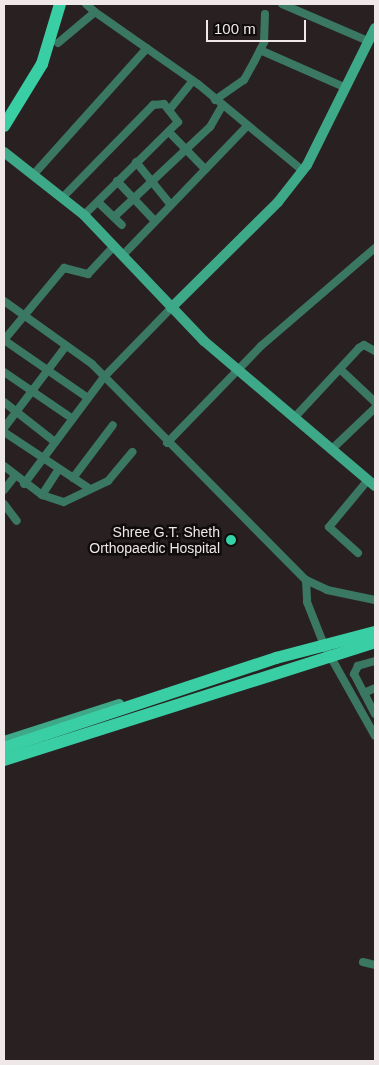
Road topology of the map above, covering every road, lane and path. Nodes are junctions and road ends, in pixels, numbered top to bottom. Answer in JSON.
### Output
{"nodes":[{"id":1,"x":60,"y":4,"type":"edge"},
{"id":2,"x":68,"y":4,"type":"edge"},
{"id":3,"x":86,"y":4,"type":"edge"},
{"id":4,"x":282,"y":4,"type":"edge"},
{"id":5,"x":95,"y":12,"type":"junction"},
{"id":6,"x":265,"y":14,"type":"dead end"},
{"id":7,"x":375,"y":28,"type":"edge"},
{"id":8,"x":368,"y":41,"type":"junction"},
{"id":9,"x":58,"y":43,"type":"junction"},
{"id":10,"x":148,"y":48,"type":"junction"},
{"id":11,"x":260,"y":50,"type":"junction"},
{"id":12,"x":193,"y":81,"type":"junction"},
{"id":13,"x":346,"y":88,"type":"junction"},
{"id":14,"x":218,"y":103,"type":"junction"},
{"id":15,"x":19,"y":106,"type":"junction"},
{"id":16,"x":170,"y":110,"type":"junction"},
{"id":17,"x":4,"y":126,"type":"edge"},
{"id":18,"x":246,"y":126,"type":"junction"},
{"id":19,"x":168,"y":132,"type":"junction"},
{"id":20,"x":186,"y":150,"type":"junction"},
{"id":21,"x":4,"y":152,"type":"edge"},
{"id":22,"x":136,"y":162,"type":"junction"},
{"id":23,"x":205,"y":169,"type":"junction"},
{"id":24,"x":303,"y":170,"type":"junction"},
{"id":25,"x":34,"y":174,"type":"junction"},
{"id":26,"x":117,"y":181,"type":"junction"},
{"id":27,"x":154,"y":185,"type":"junction"},
{"id":28,"x":63,"y":197,"type":"junction"},
{"id":29,"x":134,"y":199,"type":"junction"},
{"id":30,"x":98,"y":202,"type":"junction"},
{"id":31,"x":171,"y":205,"type":"junction"},
{"id":32,"x":84,"y":216,"type":"junction"},
{"id":33,"x":114,"y":218,"type":"junction"},
{"id":34,"x":154,"y":220,"type":"junction"},
{"id":35,"x":122,"y":225,"type":"dead end"},
{"id":36,"x":114,"y":246,"type":"junction"},
{"id":37,"x":375,"y":248,"type":"edge"},
{"id":38,"x":123,"y":255,"type":"junction"},
{"id":39,"x":4,"y":301,"type":"edge"},
{"id":40,"x":171,"y":308,"type":"junction"},
{"id":41,"x":23,"y":315,"type":"junction"},
{"id":42,"x":4,"y":340,"type":"edge"},
{"id":43,"x":66,"y":346,"type":"junction"},
{"id":44,"x":375,"y":351,"type":"edge"},
{"id":45,"x":236,"y":370,"type":"junction"},
{"id":46,"x":341,"y":370,"type":"junction"},
{"id":47,"x":47,"y":371,"type":"junction"},
{"id":48,"x":4,"y":372,"type":"edge"},
{"id":49,"x":104,"y":377,"type":"junction"},
{"id":50,"x":31,"y":392,"type":"junction"},
{"id":51,"x":88,"y":398,"type":"junction"},
{"id":52,"x":4,"y":402,"type":"edge"},
{"id":53,"x":375,"y":402,"type":"edge"},
{"id":54,"x":375,"y":408,"type":"edge"},
{"id":55,"x":17,"y":411,"type":"junction"},
{"id":56,"x":294,"y":418,"type":"junction"},
{"id":57,"x":73,"y":419,"type":"junction"},
{"id":58,"x":113,"y":425,"type":"dead end"},
{"id":59,"x":4,"y":430,"type":"edge"},
{"id":60,"x":55,"y":442,"type":"junction"},
{"id":61,"x":167,"y":443,"type":"junction"},
{"id":62,"x":331,"y":450,"type":"junction"},
{"id":63,"x":132,"y":452,"type":"dead end"},
{"id":64,"x":43,"y":459,"type":"junction"},
{"id":65,"x":4,"y":466,"type":"edge"},
{"id":66,"x":59,"y":469,"type":"junction"},
{"id":67,"x":15,"y":476,"type":"junction"},
{"id":68,"x":73,"y":478,"type":"junction"},
{"id":69,"x":371,"y":483,"type":"edge"},
{"id":70,"x":24,"y":484,"type":"junction"},
{"id":71,"x":4,"y":490,"type":"edge"},
{"id":72,"x":90,"y":490,"type":"junction"},
{"id":73,"x":42,"y":494,"type":"junction"},
{"id":74,"x":4,"y":504,"type":"edge"},
{"id":75,"x":17,"y":521,"type":"dead end"},
{"id":76,"x":358,"y":553,"type":"dead end"},
{"id":77,"x":306,"y":580,"type":"junction"},
{"id":78,"x":375,"y":600,"type":"edge"},
{"id":79,"x":375,"y":632,"type":"edge"},
{"id":80,"x":375,"y":642,"type":"edge"},
{"id":81,"x":326,"y":650,"type":"junction"},
{"id":82,"x":375,"y":661,"type":"edge"},
{"id":83,"x":375,"y":688,"type":"edge"},
{"id":84,"x":364,"y":693,"type":"junction"},
{"id":85,"x":127,"y":713,"type":"junction"},
{"id":86,"x":375,"y":714,"type":"edge"},
{"id":87,"x":375,"y":736,"type":"edge"},
{"id":88,"x":4,"y":741,"type":"edge"},
{"id":89,"x":4,"y":748,"type":"edge"},
{"id":90,"x":4,"y":760,"type":"edge"},
{"id":91,"x":4,"y":764,"type":"edge"},
{"id":92,"x":363,"y":962,"type":"dead end"},
{"id":93,"x":375,"y":965,"type":"edge"}],
"edges":[{"from":1,"to":15,"type":"main road"},
{"from":2,"to":9,"type":"main road"},
{"from":3,"to":5,"type":"street"},
{"from":4,"to":8,"type":"street"},
{"from":5,"to":9,"type":"street"},
{"from":5,"to":10,"type":"street"},
{"from":6,"to":11,"type":"street"},
{"from":7,"to":8,"type":"street"},
{"from":8,"to":13,"type":"street"},
{"from":9,"to":15,"type":"main road"},
{"from":10,"to":12,"type":"street"},
{"from":10,"to":25,"type":"street"},
{"from":11,"to":13,"type":"street"},
{"from":11,"to":14,"type":"street"},
{"from":12,"to":14,"type":"street"},
{"from":12,"to":16,"type":"street"},
{"from":13,"to":24,"type":"street"},
{"from":14,"to":18,"type":"street"},
{"from":14,"to":20,"type":"street"},
{"from":15,"to":17,"type":"main road"},
{"from":16,"to":19,"type":"street"},
{"from":16,"to":28,"type":"street"},
{"from":18,"to":23,"type":"street"},
{"from":18,"to":24,"type":"street"},
{"from":19,"to":20,"type":"street"},
{"from":19,"to":22,"type":"street"},
{"from":20,"to":23,"type":"street"},
{"from":20,"to":27,"type":"street"},
{"from":21,"to":25,"type":"street"},
{"from":22,"to":26,"type":"street"},
{"from":22,"to":27,"type":"street"},
{"from":23,"to":31,"type":"street"},
{"from":24,"to":40,"type":"street"},
{"from":25,"to":28,"type":"street"},
{"from":26,"to":29,"type":"street"},
{"from":26,"to":30,"type":"street"},
{"from":27,"to":29,"type":"street"},
{"from":27,"to":31,"type":"street"},
{"from":28,"to":32,"type":"street"},
{"from":29,"to":33,"type":"street"},
{"from":29,"to":34,"type":"street"},
{"from":30,"to":32,"type":"street"},
{"from":30,"to":33,"type":"street"},
{"from":31,"to":34,"type":"street"},
{"from":32,"to":36,"type":"street"},
{"from":33,"to":35,"type":"street"},
{"from":34,"to":38,"type":"street"},
{"from":36,"to":38,"type":"street"},
{"from":36,"to":41,"type":"street"},
{"from":37,"to":45,"type":"street"},
{"from":38,"to":40,"type":"street"},
{"from":39,"to":41,"type":"street"},
{"from":40,"to":45,"type":"street"},
{"from":40,"to":49,"type":"street"},
{"from":41,"to":42,"type":"street"},
{"from":41,"to":43,"type":"street"},
{"from":42,"to":47,"type":"street"},
{"from":43,"to":47,"type":"street"},
{"from":43,"to":49,"type":"street"},
{"from":44,"to":46,"type":"street"},
{"from":45,"to":56,"type":"street"},
{"from":45,"to":61,"type":"street"},
{"from":46,"to":53,"type":"street"},
{"from":46,"to":56,"type":"street"},
{"from":47,"to":50,"type":"street"},
{"from":47,"to":51,"type":"street"},
{"from":48,"to":50,"type":"street"},
{"from":49,"to":51,"type":"street"},
{"from":49,"to":61,"type":"street"},
{"from":50,"to":55,"type":"street"},
{"from":50,"to":57,"type":"street"},
{"from":51,"to":57,"type":"street"},
{"from":52,"to":55,"type":"street"},
{"from":54,"to":62,"type":"street"},
{"from":55,"to":59,"type":"street"},
{"from":55,"to":60,"type":"street"},
{"from":56,"to":62,"type":"street"},
{"from":57,"to":60,"type":"street"},
{"from":58,"to":68,"type":"street"},
{"from":59,"to":64,"type":"street"},
{"from":60,"to":64,"type":"street"},
{"from":61,"to":77,"type":"street"},
{"from":62,"to":69,"type":"street"},
{"from":63,"to":72,"type":"street"},
{"from":64,"to":66,"type":"street"},
{"from":64,"to":70,"type":"street"},
{"from":65,"to":67,"type":"street"},
{"from":66,"to":68,"type":"street"},
{"from":66,"to":73,"type":"street"},
{"from":67,"to":70,"type":"street"},
{"from":67,"to":71,"type":"street"},
{"from":68,"to":72,"type":"street"},
{"from":69,"to":76,"type":"street"},
{"from":70,"to":73,"type":"street"},
{"from":72,"to":73,"type":"street"},
{"from":74,"to":75,"type":"street"},
{"from":77,"to":78,"type":"street"},
{"from":77,"to":81,"type":"street"},
{"from":79,"to":81,"type":"main road"},
{"from":80,"to":81,"type":"main road"},
{"from":81,"to":85,"type":"main road"},
{"from":81,"to":87,"type":"street"},
{"from":82,"to":84,"type":"street"},
{"from":83,"to":84,"type":"street"},
{"from":84,"to":86,"type":"street"},
{"from":85,"to":88,"type":"street"},
{"from":85,"to":89,"type":"main road"},
{"from":85,"to":90,"type":"main road"},
{"from":85,"to":91,"type":"street"},
{"from":92,"to":93,"type":"street"}]}
